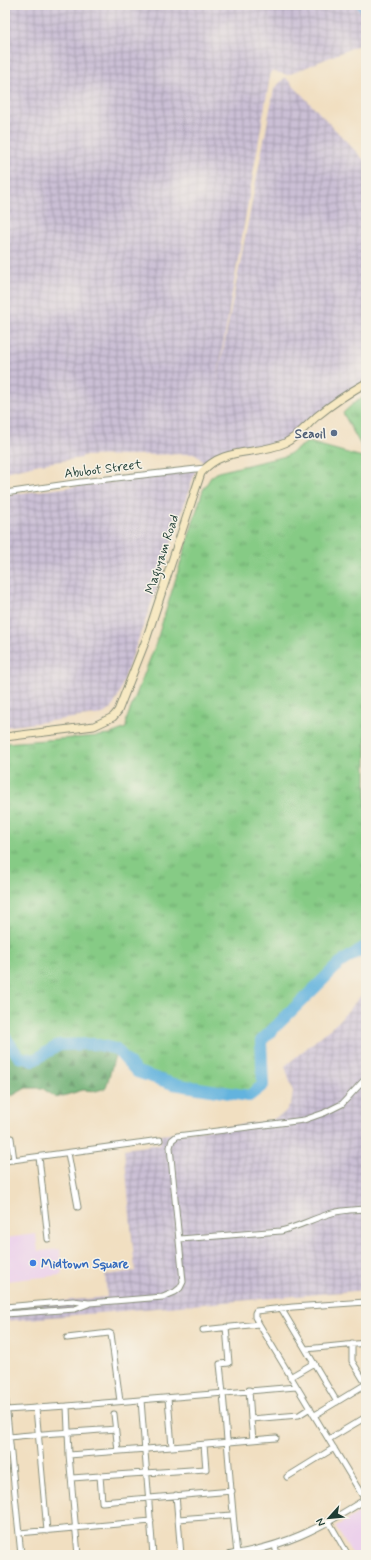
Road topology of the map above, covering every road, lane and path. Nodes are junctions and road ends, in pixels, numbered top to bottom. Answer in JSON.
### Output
{"nodes":[{"id":1,"x":366,"y":383,"type":"edge"},
{"id":2,"x":205,"y":468,"type":"junction"},
{"id":3,"x":5,"y":493,"type":"edge"},
{"id":4,"x":5,"y":737,"type":"edge"},
{"id":5,"x":366,"y":1078,"type":"edge"},
{"id":6,"x":10,"y":1138,"type":"dead end"},
{"id":7,"x":160,"y":1140,"type":"dead end"},
{"id":8,"x":68,"y":1153,"type":"junction"},
{"id":9,"x":39,"y":1156,"type":"junction"},
{"id":10,"x":14,"y":1160,"type":"junction"},
{"id":11,"x":5,"y":1161,"type":"edge"},
{"id":12,"x":78,"y":1207,"type":"dead end"},
{"id":13,"x":366,"y":1209,"type":"edge"},
{"id":14,"x":48,"y":1239,"type":"dead end"},
{"id":15,"x":180,"y":1240,"type":"junction"},
{"id":16,"x":366,"y":1302,"type":"edge"},
{"id":17,"x":89,"y":1303,"type":"junction"},
{"id":18,"x":5,"y":1307,"type":"edge"},
{"id":19,"x":281,"y":1308,"type":"junction"},
{"id":20,"x":5,"y":1314,"type":"edge"},
{"id":21,"x":259,"y":1324,"type":"junction"},
{"id":22,"x":226,"y":1327,"type":"junction"},
{"id":23,"x":203,"y":1330,"type":"dead end"},
{"id":24,"x":67,"y":1338,"type":"dead end"},
{"id":25,"x":366,"y":1343,"type":"edge"},
{"id":26,"x":352,"y":1344,"type":"junction"},
{"id":27,"x":306,"y":1349,"type":"junction"},
{"id":28,"x":314,"y":1363,"type":"junction"},
{"id":29,"x":290,"y":1376,"type":"junction"},
{"id":30,"x":366,"y":1384,"type":"edge"},
{"id":31,"x":296,"y":1387,"type":"junction"},
{"id":32,"x":248,"y":1390,"type":"junction"},
{"id":33,"x":223,"y":1392,"type":"junction"},
{"id":34,"x":5,"y":1393,"type":"edge"},
{"id":35,"x":168,"y":1398,"type":"junction"},
{"id":36,"x":141,"y":1400,"type":"junction"},
{"id":37,"x":120,"y":1401,"type":"junction"},
{"id":38,"x":337,"y":1402,"type":"junction"},
{"id":39,"x":67,"y":1406,"type":"junction"},
{"id":40,"x":36,"y":1408,"type":"junction"},
{"id":41,"x":310,"y":1408,"type":"junction"},
{"id":42,"x":6,"y":1410,"type":"junction"},
{"id":43,"x":114,"y":1414,"type":"dead end"},
{"id":44,"x":314,"y":1415,"type":"junction"},
{"id":45,"x":366,"y":1417,"type":"edge"},
{"id":46,"x":251,"y":1419,"type":"junction"},
{"id":47,"x":115,"y":1429,"type":"junction"},
{"id":48,"x":68,"y":1433,"type":"junction"},
{"id":49,"x":39,"y":1434,"type":"junction"},
{"id":50,"x":9,"y":1437,"type":"junction"},
{"id":51,"x":276,"y":1438,"type":"dead end"},
{"id":52,"x":329,"y":1439,"type":"junction"},
{"id":53,"x":253,"y":1440,"type":"junction"},
{"id":54,"x":228,"y":1442,"type":"junction"},
{"id":55,"x":204,"y":1445,"type":"junction"},
{"id":56,"x":172,"y":1447,"type":"junction"},
{"id":57,"x":334,"y":1448,"type":"junction"},
{"id":58,"x":145,"y":1450,"type":"junction"},
{"id":59,"x":118,"y":1451,"type":"junction"},
{"id":60,"x":69,"y":1455,"type":"junction"},
{"id":61,"x":147,"y":1473,"type":"junction"},
{"id":62,"x":100,"y":1476,"type":"junction"},
{"id":63,"x":287,"y":1477,"type":"dead end"},
{"id":64,"x":72,"y":1478,"type":"junction"},
{"id":65,"x":232,"y":1491,"type":"junction"},
{"id":66,"x":176,"y":1495,"type":"junction"},
{"id":67,"x":149,"y":1498,"type":"junction"},
{"id":68,"x":366,"y":1500,"type":"edge"},
{"id":69,"x":232,"y":1515,"type":"junction"},
{"id":70,"x":178,"y":1519,"type":"junction"},
{"id":71,"x":151,"y":1521,"type":"junction"},
{"id":72,"x":329,"y":1522,"type":"junction"},
{"id":73,"x":76,"y":1528,"type":"junction"},
{"id":74,"x":47,"y":1531,"type":"junction"},
{"id":75,"x":19,"y":1533,"type":"junction"},
{"id":76,"x":275,"y":1545,"type":"junction"},
{"id":77,"x":250,"y":1553,"type":"edge"},
{"id":78,"x":237,"y":1554,"type":"junction"},
{"id":79,"x":21,"y":1555,"type":"edge"},
{"id":80,"x":78,"y":1555,"type":"edge"},
{"id":81,"x":153,"y":1555,"type":"edge"},
{"id":82,"x":180,"y":1555,"type":"edge"},
{"id":83,"x":229,"y":1555,"type":"edge"},
{"id":84,"x":277,"y":1555,"type":"edge"},
{"id":85,"x":347,"y":1555,"type":"edge"}],
"edges":[{"from":1,"to":2,"type":"main road"},
{"from":2,"to":3,"type":"street","name":"Abubot Street"},
{"from":2,"to":4,"type":"main road","name":"Maguyam Road"},
{"from":5,"to":15,"type":"street"},
{"from":6,"to":10,"type":"street"},
{"from":7,"to":8,"type":"street"},
{"from":8,"to":9,"type":"street"},
{"from":8,"to":12,"type":"street"},
{"from":9,"to":10,"type":"street"},
{"from":9,"to":14,"type":"street"},
{"from":10,"to":11,"type":"street"},
{"from":13,"to":15,"type":"street"},
{"from":15,"to":17,"type":"street"},
{"from":16,"to":19,"type":"street"},
{"from":17,"to":18,"type":"street"},
{"from":17,"to":20,"type":"street"},
{"from":19,"to":21,"type":"street"},
{"from":19,"to":27,"type":"street"},
{"from":21,"to":22,"type":"street"},
{"from":21,"to":29,"type":"street"},
{"from":22,"to":23,"type":"street"},
{"from":22,"to":33,"type":"street"},
{"from":24,"to":37,"type":"street"},
{"from":25,"to":26,"type":"street"},
{"from":26,"to":27,"type":"street"},
{"from":26,"to":30,"type":"street"},
{"from":27,"to":28,"type":"street"},
{"from":28,"to":29,"type":"street"},
{"from":28,"to":38,"type":"street"},
{"from":29,"to":31,"type":"street"},
{"from":30,"to":38,"type":"street"},
{"from":31,"to":32,"type":"street"},
{"from":31,"to":41,"type":"street"},
{"from":32,"to":33,"type":"street"},
{"from":32,"to":46,"type":"street"},
{"from":33,"to":35,"type":"street"},
{"from":33,"to":54,"type":"street"},
{"from":34,"to":42,"type":"street"},
{"from":35,"to":36,"type":"street"},
{"from":35,"to":56,"type":"street"},
{"from":36,"to":37,"type":"street"},
{"from":36,"to":58,"type":"street"},
{"from":37,"to":39,"type":"street"},
{"from":38,"to":44,"type":"street"},
{"from":39,"to":40,"type":"street"},
{"from":39,"to":48,"type":"street"},
{"from":40,"to":42,"type":"street"},
{"from":40,"to":49,"type":"street"},
{"from":41,"to":44,"type":"street"},
{"from":41,"to":46,"type":"street"},
{"from":42,"to":50,"type":"street"},
{"from":43,"to":47,"type":"street"},
{"from":44,"to":52,"type":"street"},
{"from":45,"to":52,"type":"street"},
{"from":46,"to":53,"type":"street"},
{"from":47,"to":48,"type":"street"},
{"from":47,"to":59,"type":"street"},
{"from":48,"to":49,"type":"street"},
{"from":48,"to":60,"type":"street"},
{"from":49,"to":50,"type":"street"},
{"from":49,"to":74,"type":"street"},
{"from":50,"to":75,"type":"street"},
{"from":51,"to":53,"type":"street"},
{"from":52,"to":57,"type":"street"},
{"from":53,"to":54,"type":"street"},
{"from":54,"to":55,"type":"street"},
{"from":54,"to":65,"type":"street"},
{"from":55,"to":56,"type":"street"},
{"from":55,"to":61,"type":"street"},
{"from":56,"to":58,"type":"street"},
{"from":57,"to":63,"type":"street"},
{"from":57,"to":68,"type":"street"},
{"from":58,"to":59,"type":"street"},
{"from":58,"to":61,"type":"street"},
{"from":59,"to":60,"type":"street"},
{"from":60,"to":64,"type":"street"},
{"from":61,"to":62,"type":"street"},
{"from":61,"to":67,"type":"street"},
{"from":62,"to":64,"type":"street"},
{"from":62,"to":67,"type":"street"},
{"from":64,"to":73,"type":"street"},
{"from":65,"to":66,"type":"street"},
{"from":65,"to":69,"type":"street"},
{"from":66,"to":67,"type":"street"},
{"from":66,"to":70,"type":"street"},
{"from":67,"to":71,"type":"street"},
{"from":68,"to":72,"type":"street"},
{"from":69,"to":70,"type":"street"},
{"from":69,"to":78,"type":"street"},
{"from":70,"to":82,"type":"street"},
{"from":71,"to":73,"type":"street"},
{"from":71,"to":81,"type":"street"},
{"from":72,"to":76,"type":"street"},
{"from":72,"to":85,"type":"street"},
{"from":73,"to":74,"type":"street"},
{"from":73,"to":80,"type":"street"},
{"from":74,"to":75,"type":"street"},
{"from":75,"to":79,"type":"street"},
{"from":76,"to":77,"type":"street"},
{"from":76,"to":84,"type":"street"},
{"from":77,"to":78,"type":"street"},
{"from":78,"to":83,"type":"street"}]}
